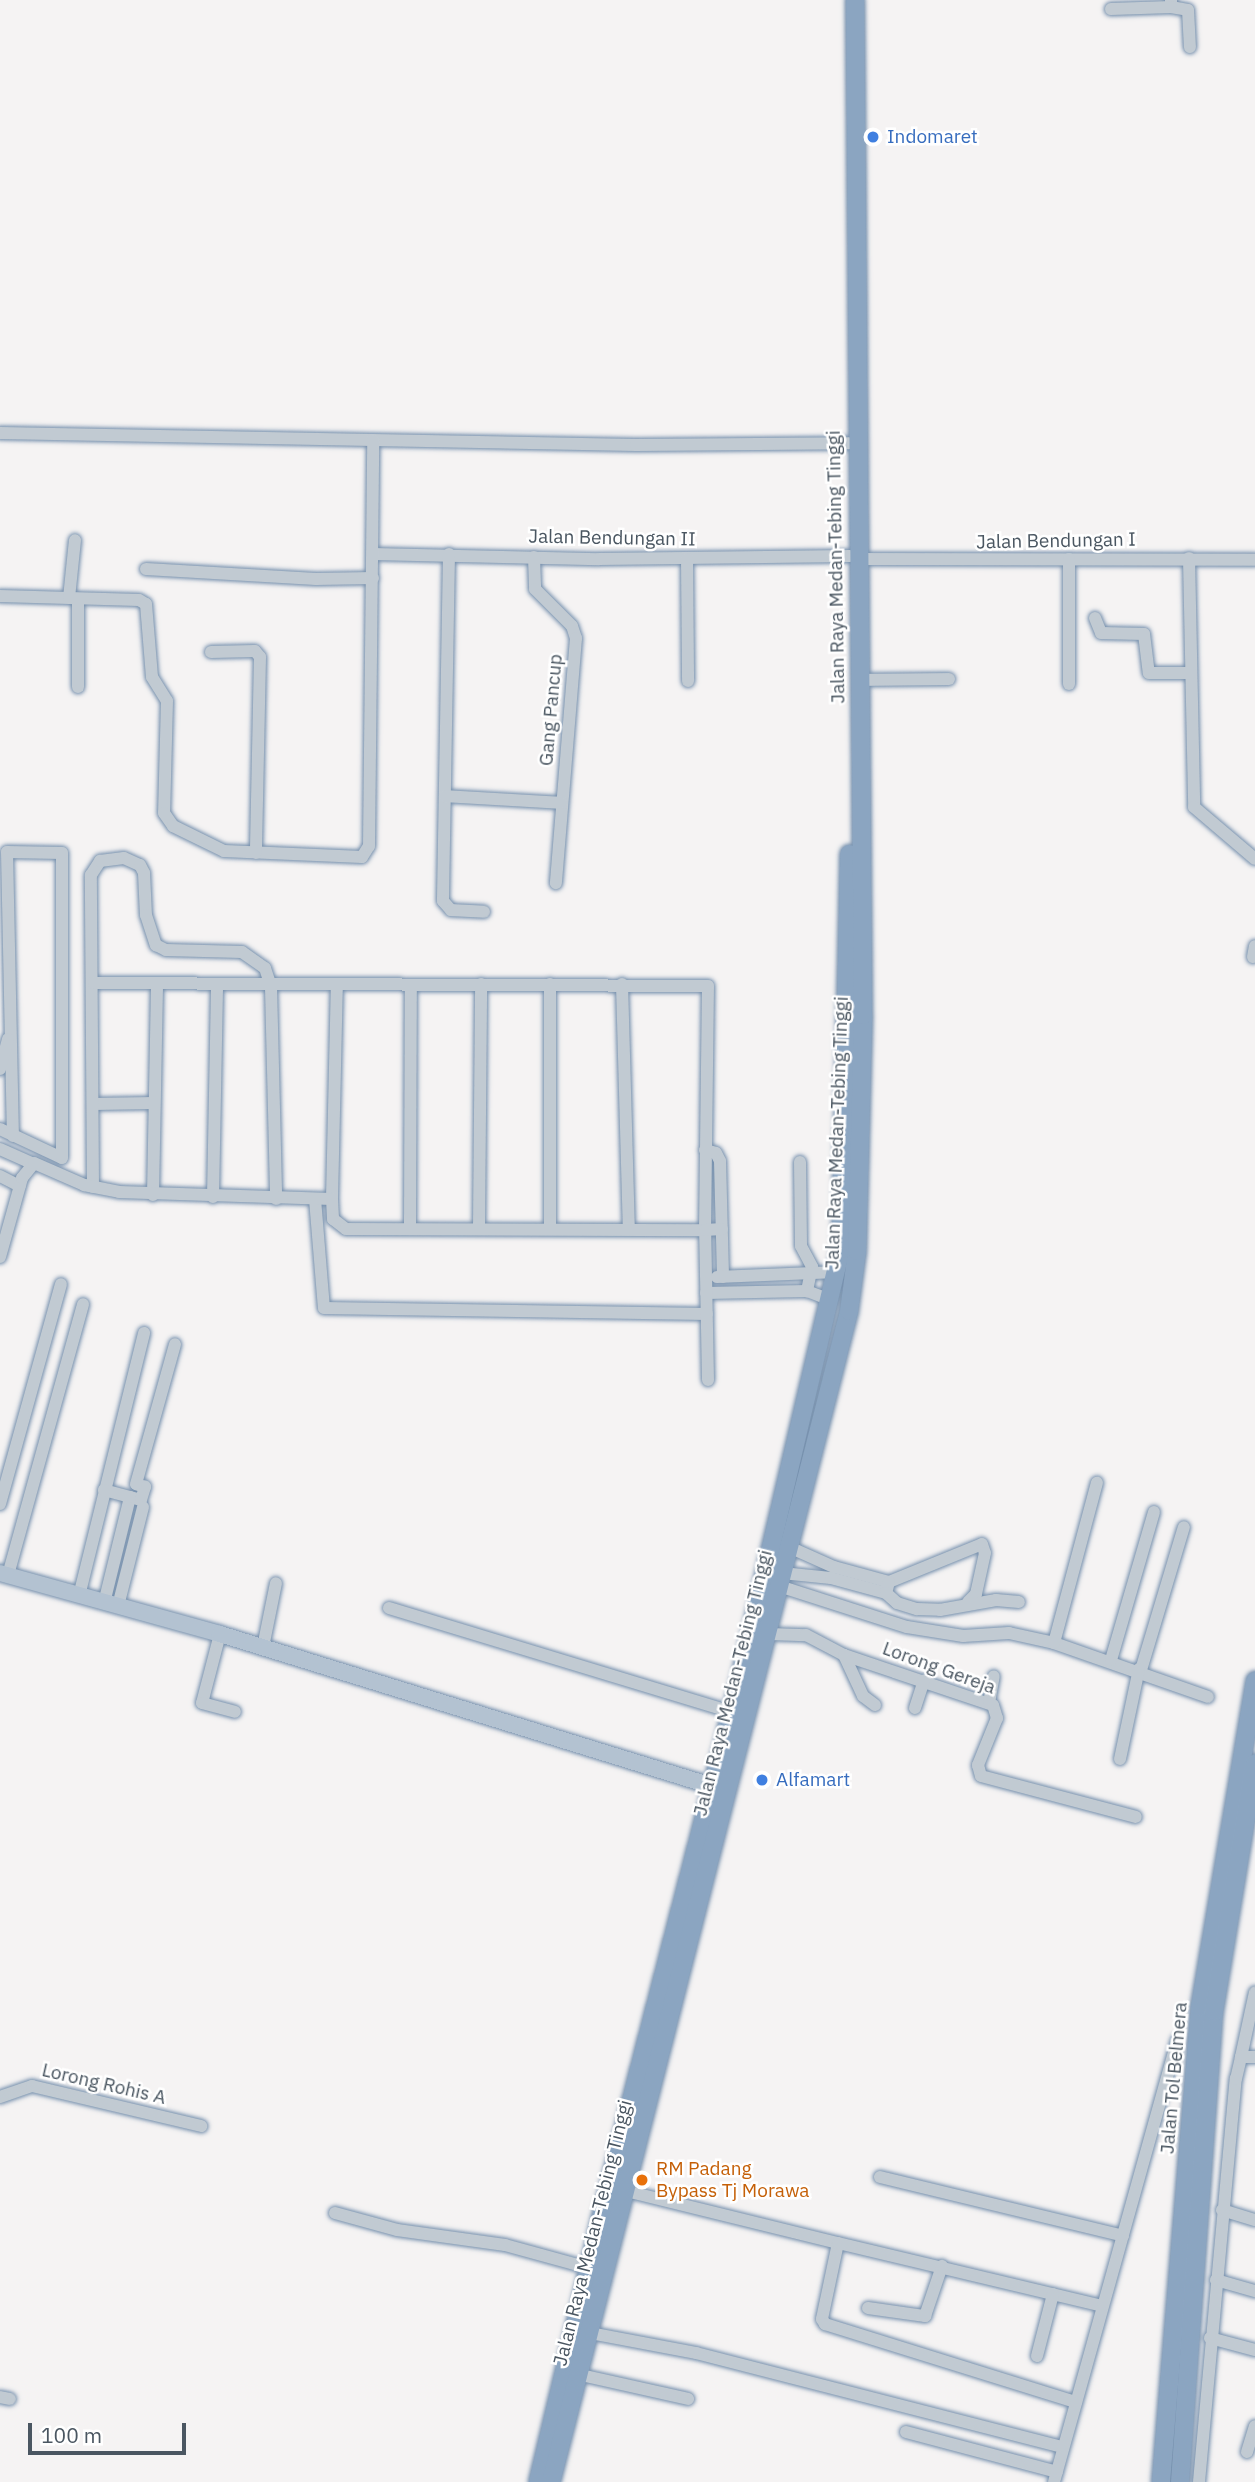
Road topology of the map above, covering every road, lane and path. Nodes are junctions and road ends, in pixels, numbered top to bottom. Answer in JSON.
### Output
{"nodes":[{"id":1,"x":844,"y":0,"type":"edge"},
{"id":2,"x":855,"y":0,"type":"edge"},
{"id":3,"x":1171,"y":3,"type":"edge"},
{"id":4,"x":1111,"y":9,"type":"dead end"},
{"id":5,"x":1190,"y":47,"type":"dead end"},
{"id":6,"x":0,"y":433,"type":"edge"},
{"id":7,"x":373,"y":440,"type":"junction"},
{"id":8,"x":849,"y":443,"type":"junction"},
{"id":9,"x":75,"y":540,"type":"dead end"},
{"id":10,"x":373,"y":554,"type":"junction"},
{"id":11,"x":449,"y":554,"type":"junction"},
{"id":12,"x":534,"y":557,"type":"junction"},
{"id":13,"x":854,"y":558,"type":"junction"},
{"id":14,"x":1189,"y":558,"type":"junction"},
{"id":15,"x":687,"y":559,"type":"junction"},
{"id":16,"x":1069,"y":559,"type":"junction"},
{"id":17,"x":1255,"y":559,"type":"edge"},
{"id":18,"x":146,"y":569,"type":"dead end"},
{"id":19,"x":373,"y":578,"type":"junction"},
{"id":20,"x":0,"y":596,"type":"edge"},
{"id":21,"x":74,"y":599,"type":"junction"},
{"id":22,"x":1094,"y":618,"type":"dead end"},
{"id":23,"x":211,"y":652,"type":"dead end"},
{"id":24,"x":1191,"y":673,"type":"junction"},
{"id":25,"x":949,"y":679,"type":"dead end"},
{"id":26,"x":858,"y":680,"type":"junction"},
{"id":27,"x":688,"y":681,"type":"dead end"},
{"id":28,"x":1069,"y":684,"type":"dead end"},
{"id":29,"x":78,"y":687,"type":"dead end"},
{"id":30,"x":445,"y":796,"type":"junction"},
{"id":31,"x":562,"y":803,"type":"junction"},
{"id":32,"x":4,"y":850,"type":"edge"},
{"id":33,"x":256,"y":853,"type":"junction"},
{"id":34,"x":1255,"y":859,"type":"edge"},
{"id":35,"x":0,"y":880,"type":"edge"},
{"id":36,"x":556,"y":883,"type":"dead end"},
{"id":37,"x":484,"y":912,"type":"dead end"},
{"id":38,"x":94,"y":984,"type":"junction"},
{"id":39,"x":481,"y":984,"type":"junction"},
{"id":40,"x":550,"y":984,"type":"junction"},
{"id":41,"x":622,"y":984,"type":"junction"},
{"id":42,"x":411,"y":985,"type":"junction"},
{"id":43,"x":337,"y":986,"type":"junction"},
{"id":44,"x":157,"y":987,"type":"junction"},
{"id":45,"x":217,"y":987,"type":"junction"},
{"id":46,"x":271,"y":987,"type":"junction"},
{"id":47,"x":8,"y":1018,"type":"edge"},
{"id":48,"x":0,"y":1069,"type":"edge"},
{"id":49,"x":153,"y":1103,"type":"junction"},
{"id":50,"x":94,"y":1104,"type":"junction"},
{"id":51,"x":0,"y":1129,"type":"edge"},
{"id":52,"x":13,"y":1136,"type":"junction"},
{"id":53,"x":0,"y":1149,"type":"edge"},
{"id":54,"x":705,"y":1150,"type":"junction"},
{"id":55,"x":800,"y":1162,"type":"dead end"},
{"id":56,"x":31,"y":1164,"type":"junction"},
{"id":57,"x":0,"y":1177,"type":"edge"},
{"id":58,"x":21,"y":1182,"type":"junction"},
{"id":59,"x":88,"y":1186,"type":"junction"},
{"id":60,"x":153,"y":1195,"type":"junction"},
{"id":61,"x":213,"y":1197,"type":"junction"},
{"id":62,"x":276,"y":1199,"type":"junction"},
{"id":63,"x":315,"y":1199,"type":"junction"},
{"id":64,"x":332,"y":1199,"type":"junction"},
{"id":65,"x":410,"y":1226,"type":"junction"},
{"id":66,"x":479,"y":1227,"type":"junction"},
{"id":67,"x":550,"y":1228,"type":"junction"},
{"id":68,"x":629,"y":1229,"type":"junction"},
{"id":69,"x":722,"y":1229,"type":"junction"},
{"id":70,"x":705,"y":1230,"type":"junction"},
{"id":71,"x":0,"y":1257,"type":"edge"},
{"id":72,"x":837,"y":1272,"type":"junction"},
{"id":73,"x":810,"y":1274,"type":"junction"},
{"id":74,"x":706,"y":1277,"type":"junction"},
{"id":75,"x":723,"y":1277,"type":"junction"},
{"id":76,"x":61,"y":1284,"type":"dead end"},
{"id":77,"x":807,"y":1291,"type":"junction"},
{"id":78,"x":706,"y":1293,"type":"junction"},
{"id":79,"x":831,"y":1300,"type":"junction"},
{"id":80,"x":83,"y":1304,"type":"dead end"},
{"id":81,"x":707,"y":1314,"type":"junction"},
{"id":82,"x":144,"y":1333,"type":"dead end"},
{"id":83,"x":175,"y":1344,"type":"dead end"},
{"id":84,"x":708,"y":1380,"type":"dead end"},
{"id":85,"x":1097,"y":1483,"type":"dead end"},
{"id":86,"x":104,"y":1490,"type":"junction"},
{"id":87,"x":794,"y":1490,"type":"junction"},
{"id":88,"x":130,"y":1497,"type":"junction"},
{"id":89,"x":0,"y":1504,"type":"edge"},
{"id":90,"x":143,"y":1507,"type":"dead end"},
{"id":91,"x":1154,"y":1512,"type":"dead end"},
{"id":92,"x":1184,"y":1527,"type":"dead end"},
{"id":93,"x":789,"y":1547,"type":"junction"},
{"id":94,"x":833,"y":1573,"type":"junction"},
{"id":95,"x":4,"y":1574,"type":"edge"},
{"id":96,"x":781,"y":1580,"type":"junction"},
{"id":97,"x":276,"y":1583,"type":"dead end"},
{"id":98,"x":888,"y":1588,"type":"junction"},
{"id":99,"x":79,"y":1596,"type":"junction"},
{"id":100,"x":968,"y":1602,"type":"junction"},
{"id":101,"x":1019,"y":1602,"type":"dead end"},
{"id":102,"x":111,"y":1604,"type":"junction"},
{"id":103,"x":389,"y":1608,"type":"dead end"},
{"id":104,"x":220,"y":1634,"type":"junction"},
{"id":105,"x":769,"y":1634,"type":"junction"},
{"id":106,"x":1054,"y":1643,"type":"junction"},
{"id":107,"x":263,"y":1647,"type":"junction"},
{"id":108,"x":844,"y":1655,"type":"junction"},
{"id":109,"x":1111,"y":1660,"type":"junction"},
{"id":110,"x":1140,"y":1670,"type":"junction"},
{"id":111,"x":994,"y":1676,"type":"dead end"},
{"id":112,"x":924,"y":1680,"type":"junction"},
{"id":113,"x":1255,"y":1681,"type":"edge"},
{"id":114,"x":1208,"y":1697,"type":"dead end"},
{"id":115,"x":989,"y":1703,"type":"junction"},
{"id":116,"x":875,"y":1705,"type":"dead end"},
{"id":117,"x":915,"y":1708,"type":"dead end"},
{"id":118,"x":235,"y":1712,"type":"dead end"},
{"id":119,"x":732,"y":1712,"type":"junction"},
{"id":120,"x":1120,"y":1759,"type":"dead end"},
{"id":121,"x":1255,"y":1763,"type":"edge"},
{"id":122,"x":712,"y":1786,"type":"junction"},
{"id":123,"x":1136,"y":1817,"type":"dead end"},
{"id":124,"x":1255,"y":1992,"type":"edge"},
{"id":125,"x":1177,"y":2040,"type":"dead end"},
{"id":126,"x":1241,"y":2057,"type":"junction"},
{"id":127,"x":1255,"y":2057,"type":"edge"},
{"id":128,"x":0,"y":2097,"type":"edge"},
{"id":129,"x":201,"y":2126,"type":"dead end"},
{"id":130,"x":880,"y":2177,"type":"dead end"},
{"id":131,"x":622,"y":2190,"type":"junction"},
{"id":132,"x":1223,"y":2210,"type":"junction"},
{"id":133,"x":335,"y":2213,"type":"dead end"},
{"id":134,"x":1255,"y":2220,"type":"edge"},
{"id":135,"x":1123,"y":2236,"type":"junction"},
{"id":136,"x":838,"y":2243,"type":"junction"},
{"id":137,"x":942,"y":2266,"type":"junction"},
{"id":138,"x":589,"y":2269,"type":"junction"},
{"id":139,"x":1216,"y":2280,"type":"junction"},
{"id":140,"x":1255,"y":2291,"type":"edge"},
{"id":141,"x":1053,"y":2294,"type":"junction"},
{"id":142,"x":1103,"y":2306,"type":"junction"},
{"id":143,"x":868,"y":2308,"type":"dead end"},
{"id":144,"x":590,"y":2333,"type":"junction"},
{"id":145,"x":1210,"y":2338,"type":"junction"},
{"id":146,"x":1255,"y":2350,"type":"edge"},
{"id":147,"x":1037,"y":2356,"type":"dead end"},
{"id":148,"x":572,"y":2373,"type":"junction"},
{"id":149,"x":688,"y":2399,"type":"dead end"},
{"id":150,"x":1076,"y":2402,"type":"junction"},
{"id":151,"x":1255,"y":2426,"type":"edge"},
{"id":152,"x":906,"y":2432,"type":"dead end"},
{"id":153,"x":1063,"y":2447,"type":"junction"},
{"id":154,"x":1247,"y":2452,"type":"dead end"},
{"id":155,"x":1056,"y":2477,"type":"edge"},
{"id":156,"x":538,"y":2482,"type":"edge"},
{"id":157,"x":551,"y":2482,"type":"edge"},
{"id":158,"x":1161,"y":2482,"type":"edge"},
{"id":159,"x":1180,"y":2482,"type":"edge"},
{"id":160,"x":1199,"y":2482,"type":"edge"}],
"edges":[{"from":1,"to":8,"type":"highway","name":"Jalan Raya Medan-Tebing Tinggi"},
{"from":2,"to":13,"type":"highway","name":"Jalan Raya Medan-Tebing Tinggi"},
{"from":3,"to":4,"type":"street"},
{"from":3,"to":5,"type":"street"},
{"from":6,"to":7,"type":"street"},
{"from":7,"to":8,"type":"street"},
{"from":7,"to":10,"type":"street"},
{"from":8,"to":13,"type":"highway","name":"Jalan Raya Medan-Tebing Tinggi"},
{"from":9,"to":21,"type":"street"},
{"from":10,"to":11,"type":"street","name":"Jalan Bendungan II"},
{"from":10,"to":19,"type":"street"},
{"from":11,"to":12,"type":"street","name":"Jalan Bendungan II"},
{"from":11,"to":30,"type":"street"},
{"from":12,"to":15,"type":"street","name":"Jalan Bendungan II"},
{"from":12,"to":31,"type":"street","name":"Gang Pancup"},
{"from":13,"to":15,"type":"street","name":"Jalan Bendungan II"},
{"from":13,"to":16,"type":"street","name":"Jalan Bendungan I"},
{"from":13,"to":26,"type":"highway","name":"Jalan Raya Medan-Tebing Tinggi"},
{"from":13,"to":72,"type":"highway","name":"Jalan Raya Medan-Tebing Tinggi"},
{"from":14,"to":16,"type":"street","name":"Jalan Bendungan I"},
{"from":14,"to":17,"type":"street","name":"Jalan Bendungan I"},
{"from":14,"to":24,"type":"street"},
{"from":15,"to":27,"type":"street"},
{"from":16,"to":28,"type":"street"},
{"from":18,"to":19,"type":"street"},
{"from":19,"to":33,"type":"street"},
{"from":20,"to":21,"type":"street"},
{"from":21,"to":29,"type":"street"},
{"from":21,"to":33,"type":"street"},
{"from":22,"to":24,"type":"street"},
{"from":23,"to":33,"type":"street"},
{"from":24,"to":34,"type":"street"},
{"from":25,"to":26,"type":"street"},
{"from":26,"to":87,"type":"highway","name":"Jalan Raya Medan-Tebing Tinggi"},
{"from":30,"to":31,"type":"street"},
{"from":30,"to":37,"type":"street"},
{"from":31,"to":36,"type":"street","name":"Gang Pancup"},
{"from":32,"to":35,"type":"street"},
{"from":32,"to":47,"type":"street"},
{"from":32,"to":52,"type":"street"},
{"from":38,"to":44,"type":"street"},
{"from":38,"to":46,"type":"street"},
{"from":38,"to":50,"type":"street"},
{"from":39,"to":40,"type":"street"},
{"from":39,"to":42,"type":"street"},
{"from":39,"to":66,"type":"street"},
{"from":40,"to":41,"type":"street"},
{"from":40,"to":67,"type":"street"},
{"from":41,"to":54,"type":"street"},
{"from":41,"to":68,"type":"street"},
{"from":42,"to":43,"type":"street"},
{"from":42,"to":65,"type":"street"},
{"from":43,"to":46,"type":"street"},
{"from":43,"to":64,"type":"street"},
{"from":44,"to":45,"type":"street"},
{"from":44,"to":49,"type":"street"},
{"from":45,"to":46,"type":"street"},
{"from":45,"to":61,"type":"street"},
{"from":46,"to":62,"type":"street"},
{"from":47,"to":48,"type":"street"},
{"from":47,"to":52,"type":"street"},
{"from":49,"to":50,"type":"street"},
{"from":49,"to":60,"type":"street"},
{"from":50,"to":59,"type":"street"},
{"from":51,"to":52,"type":"street"},
{"from":53,"to":56,"type":"street"},
{"from":54,"to":69,"type":"street"},
{"from":54,"to":70,"type":"street"},
{"from":55,"to":73,"type":"street"},
{"from":56,"to":58,"type":"street"},
{"from":56,"to":59,"type":"street"},
{"from":57,"to":58,"type":"street"},
{"from":58,"to":71,"type":"street"},
{"from":59,"to":60,"type":"street"},
{"from":60,"to":61,"type":"street"},
{"from":61,"to":62,"type":"street"},
{"from":62,"to":63,"type":"street"},
{"from":63,"to":64,"type":"street"},
{"from":63,"to":81,"type":"street"},
{"from":64,"to":65,"type":"street"},
{"from":65,"to":66,"type":"street"},
{"from":66,"to":67,"type":"street"},
{"from":67,"to":68,"type":"street"},
{"from":68,"to":70,"type":"street"},
{"from":69,"to":70,"type":"street"},
{"from":69,"to":75,"type":"street"},
{"from":70,"to":74,"type":"street"},
{"from":72,"to":73,"type":"street"},
{"from":72,"to":79,"type":"highway","name":"Jalan Raya Medan-Tebing Tinggi"},
{"from":73,"to":75,"type":"street"},
{"from":73,"to":77,"type":"street"},
{"from":74,"to":75,"type":"street"},
{"from":74,"to":78,"type":"street"},
{"from":76,"to":89,"type":"street"},
{"from":77,"to":78,"type":"street"},
{"from":77,"to":79,"type":"street"},
{"from":78,"to":81,"type":"street"},
{"from":79,"to":87,"type":"highway","name":"Jalan Raya Medan-Tebing Tinggi"},
{"from":80,"to":95,"type":"street"},
{"from":81,"to":84,"type":"street"},
{"from":82,"to":86,"type":"street"},
{"from":83,"to":88,"type":"street"},
{"from":85,"to":106,"type":"street"},
{"from":86,"to":88,"type":"street"},
{"from":86,"to":99,"type":"street"},
{"from":87,"to":93,"type":"highway","name":"Jalan Raya Medan-Tebing Tinggi"},
{"from":87,"to":119,"type":"highway","name":"Jalan Raya Medan-Tebing Tinggi"},
{"from":88,"to":102,"type":"street"},
{"from":90,"to":102,"type":"street"},
{"from":91,"to":109,"type":"street"},
{"from":92,"to":110,"type":"street"},
{"from":93,"to":94,"type":"street"},
{"from":93,"to":96,"type":"highway","name":"Jalan Raya Medan-Tebing Tinggi"},
{"from":94,"to":96,"type":"street"},
{"from":94,"to":98,"type":"street"},
{"from":95,"to":99,"type":"main road"},
{"from":96,"to":105,"type":"highway","name":"Jalan Raya Medan-Tebing Tinggi"},
{"from":96,"to":106,"type":"street"},
{"from":97,"to":107,"type":"street"},
{"from":98,"to":100,"type":"street"},
{"from":98,"to":100,"type":"street"},
{"from":99,"to":102,"type":"main road"},
{"from":100,"to":101,"type":"street"},
{"from":102,"to":104,"type":"main road"},
{"from":103,"to":119,"type":"street"},
{"from":104,"to":107,"type":"main road"},
{"from":104,"to":118,"type":"street"},
{"from":105,"to":108,"type":"street","name":"Lorong Gereja"},
{"from":105,"to":131,"type":"highway","name":"Jalan Raya Medan-Tebing Tinggi"},
{"from":106,"to":109,"type":"street"},
{"from":107,"to":122,"type":"main road"},
{"from":108,"to":112,"type":"street","name":"Lorong Gereja"},
{"from":108,"to":116,"type":"street"},
{"from":109,"to":110,"type":"street"},
{"from":110,"to":114,"type":"street"},
{"from":110,"to":120,"type":"street"},
{"from":111,"to":115,"type":"street"},
{"from":112,"to":115,"type":"street","name":"Lorong Gereja"},
{"from":112,"to":117,"type":"street"},
{"from":113,"to":158,"type":"highway","name":"Jalan Tol Belmera"},
{"from":115,"to":123,"type":"street","name":"Lorong Gereja"},
{"from":119,"to":122,"type":"highway","name":"Jalan Raya Medan-Tebing Tinggi"},
{"from":121,"to":159,"type":"highway","name":"Jalan Tol Belmera"},
{"from":122,"to":138,"type":"highway","name":"Jalan Raya Medan-Tebing Tinggi"},
{"from":124,"to":126,"type":"street"},
{"from":125,"to":135,"type":"street"},
{"from":126,"to":127,"type":"street"},
{"from":126,"to":132,"type":"street"},
{"from":128,"to":129,"type":"street","name":"Lorong Rohis A"},
{"from":130,"to":135,"type":"street"},
{"from":131,"to":136,"type":"street"},
{"from":131,"to":144,"type":"highway","name":"Jalan Raya Medan-Tebing Tinggi"},
{"from":132,"to":134,"type":"street"},
{"from":132,"to":139,"type":"street"},
{"from":133,"to":138,"type":"street"},
{"from":135,"to":142,"type":"street"},
{"from":136,"to":137,"type":"street"},
{"from":136,"to":150,"type":"street"},
{"from":137,"to":141,"type":"street"},
{"from":137,"to":143,"type":"street"},
{"from":138,"to":148,"type":"highway","name":"Jalan Raya Medan-Tebing Tinggi"},
{"from":139,"to":140,"type":"street"},
{"from":139,"to":145,"type":"street"},
{"from":141,"to":142,"type":"street"},
{"from":141,"to":147,"type":"street"},
{"from":142,"to":150,"type":"street"},
{"from":144,"to":148,"type":"highway","name":"Jalan Raya Medan-Tebing Tinggi"},
{"from":144,"to":153,"type":"street"},
{"from":145,"to":146,"type":"street"},
{"from":145,"to":160,"type":"street"},
{"from":148,"to":149,"type":"street"},
{"from":148,"to":156,"type":"highway","name":"Jalan Raya Medan-Tebing Tinggi"},
{"from":148,"to":157,"type":"highway","name":"Jalan Raya Medan-Tebing Tinggi"},
{"from":150,"to":153,"type":"street"},
{"from":151,"to":154,"type":"street"},
{"from":152,"to":155,"type":"street"},
{"from":153,"to":155,"type":"street"}]}
